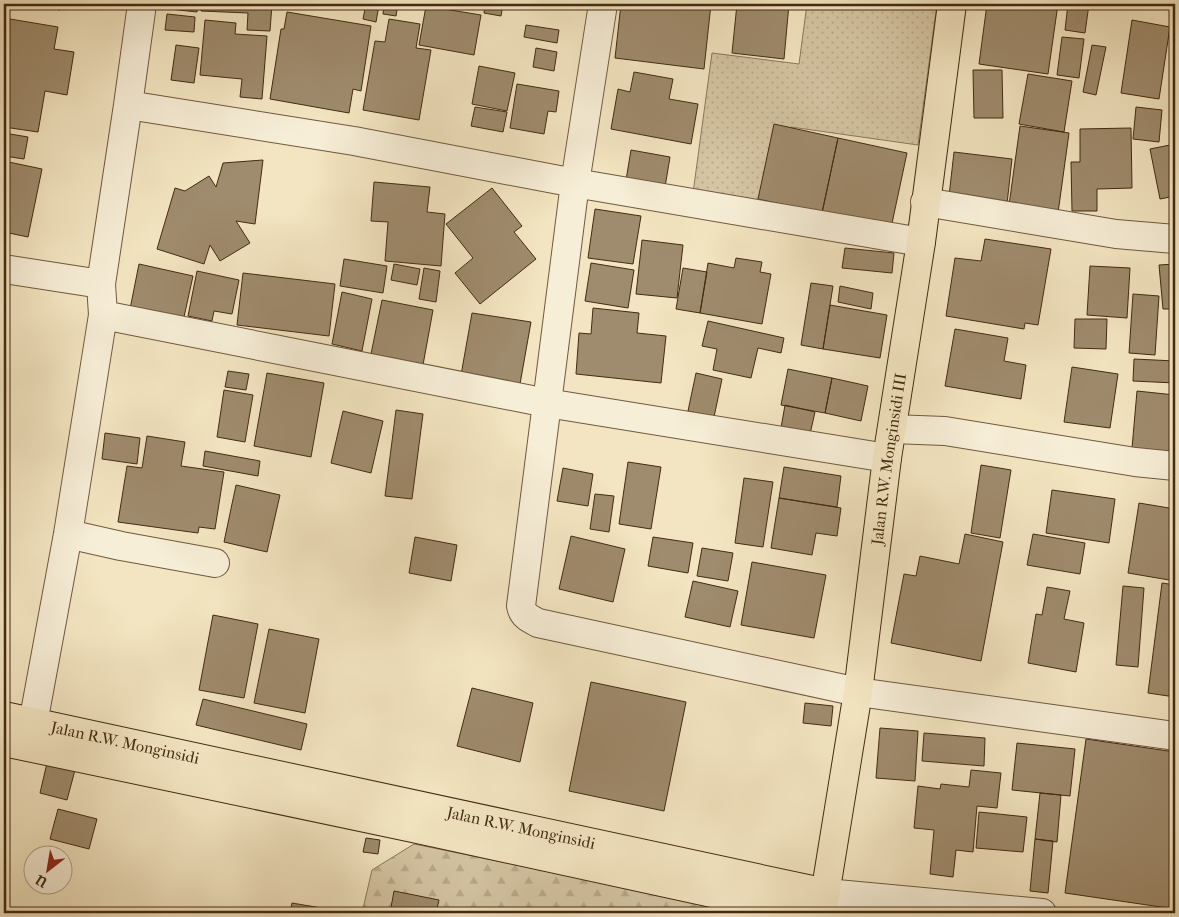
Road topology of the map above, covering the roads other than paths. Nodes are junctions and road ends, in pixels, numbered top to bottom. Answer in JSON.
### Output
{"nodes":[{"id":1,"x":142,"y":4,"type":"edge"},
{"id":2,"x":604,"y":4,"type":"edge"},
{"id":3,"x":952,"y":4,"type":"edge"},
{"id":4,"x":128,"y":105,"type":"junction"},
{"id":5,"x":575,"y":183,"type":"junction"},
{"id":6,"x":925,"y":202,"type":"junction"},
{"id":7,"x":1175,"y":239,"type":"edge"},
{"id":8,"x":921,"y":242,"type":"junction"},
{"id":9,"x":4,"y":269,"type":"edge"},
{"id":10,"x":101,"y":284,"type":"junction"},
{"id":11,"x":103,"y":315,"type":"junction"},
{"id":12,"x":547,"y":403,"type":"junction"},
{"id":13,"x":892,"y":429,"type":"junction"},
{"id":14,"x":887,"y":458,"type":"junction"},
{"id":15,"x":1175,"y":466,"type":"edge"},
{"id":16,"x":68,"y":534,"type":"junction"},
{"id":17,"x":215,"y":563,"type":"dead end"},
{"id":18,"x":858,"y":692,"type":"junction"},
{"id":19,"x":4,"y":716,"type":"edge"},
{"id":20,"x":1175,"y":736,"type":"edge"},
{"id":21,"x":21,"y":738,"type":"edge"},
{"id":22,"x":416,"y":816,"type":"junction"},
{"id":23,"x":824,"y":903,"type":"edge"},
{"id":24,"x":804,"y":913,"type":"edge"},
{"id":25,"x":1042,"y":913,"type":"edge"}],
"edges":[{"from":1,"to":4,"type":"street"},
{"from":2,"to":5,"type":"street"},
{"from":3,"to":6,"type":"main road","name":"Jalan R.W. Monginsidi III"},
{"from":4,"to":5,"type":"street"},
{"from":4,"to":10,"type":"street"},
{"from":5,"to":8,"type":"street"},
{"from":5,"to":12,"type":"street"},
{"from":6,"to":7,"type":"street"},
{"from":6,"to":8,"type":"main road","name":"Jalan R.W. Monginsidi III"},
{"from":8,"to":13,"type":"main road","name":"Jalan R.W. Monginsidi III"},
{"from":9,"to":10,"type":"street"},
{"from":10,"to":11,"type":"street"},
{"from":11,"to":12,"type":"street"},
{"from":11,"to":16,"type":"street"},
{"from":12,"to":14,"type":"street"},
{"from":12,"to":18,"type":"street"},
{"from":13,"to":14,"type":"main road","name":"Jalan R.W. Monginsidi III"},
{"from":13,"to":15,"type":"street"},
{"from":14,"to":18,"type":"main road","name":"Jalan R.W. Monginsidi III"},
{"from":16,"to":17,"type":"street"},
{"from":16,"to":21,"type":"street"},
{"from":18,"to":20,"type":"street"},
{"from":18,"to":23,"type":"main road","name":"Jalan R.W. Monginsidi III"},
{"from":19,"to":21,"type":"main road","name":"Jalan R.W. Monginsidi"},
{"from":21,"to":22,"type":"main road","name":"Jalan R.W. Monginsidi"},
{"from":22,"to":23,"type":"main road","name":"Jalan R.W. Monginsidi"},
{"from":22,"to":24,"type":"main road","name":"Jalan R.W. Monginsidi"},
{"from":23,"to":25,"type":"street","name":"Jalan R.W. Monginsidi"}]}
